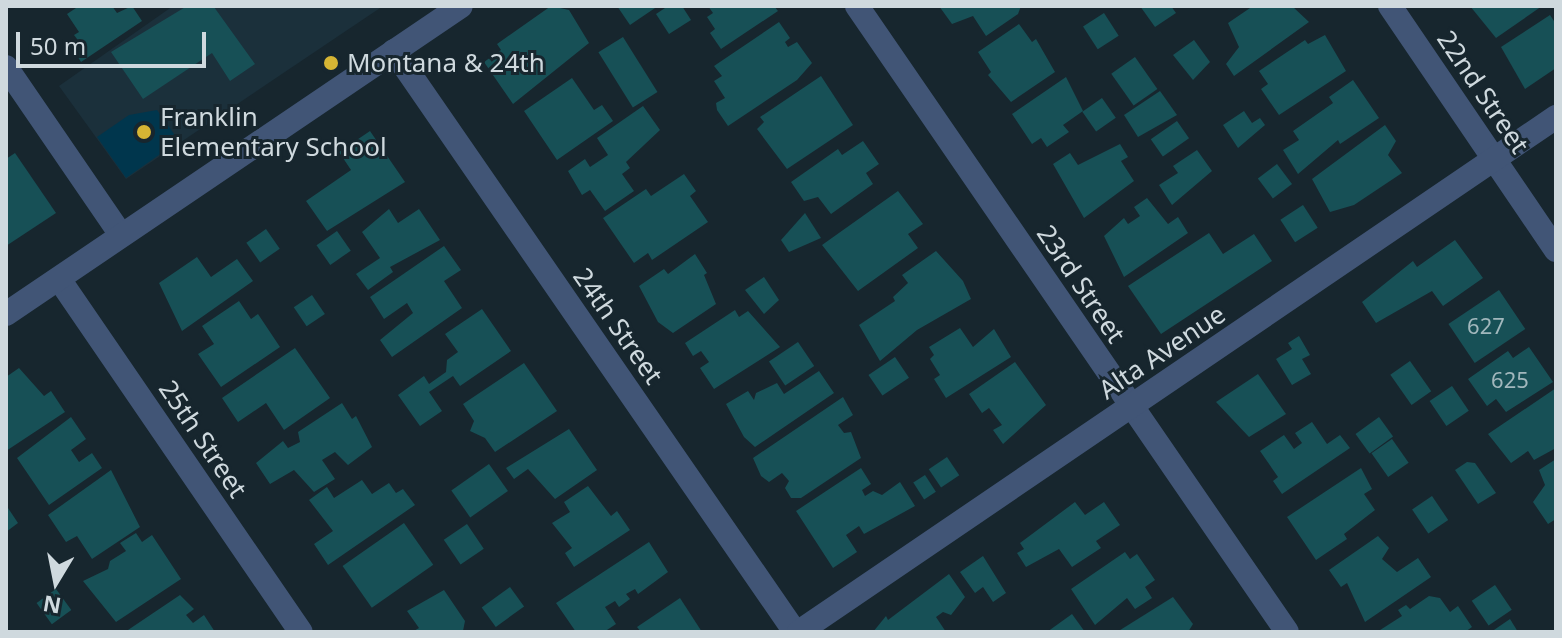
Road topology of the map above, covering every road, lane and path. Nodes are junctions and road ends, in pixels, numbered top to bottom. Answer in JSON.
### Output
{"nodes":[{"id":1,"x":461,"y":6,"type":"edge"},
{"id":2,"x":857,"y":6,"type":"edge"},
{"id":3,"x":1390,"y":6,"type":"edge"},
{"id":4,"x":394,"y":51,"type":"junction"},
{"id":5,"x":6,"y":67,"type":"edge"},
{"id":6,"x":1556,"y":117,"type":"edge"},
{"id":7,"x":1495,"y":159,"type":"junction"},
{"id":8,"x":121,"y":235,"type":"junction"},
{"id":9,"x":1556,"y":250,"type":"edge"},
{"id":10,"x":59,"y":279,"type":"junction"},
{"id":11,"x":6,"y":314,"type":"edge"},
{"id":12,"x":1132,"y":408,"type":"junction"},
{"id":13,"x":301,"y":632,"type":"edge"},
{"id":14,"x":797,"y":632,"type":"edge"},
{"id":15,"x":1287,"y":632,"type":"edge"}],
"edges":[{"from":1,"to":4,"type":"street"},
{"from":2,"to":12,"type":"street","name":"23rd Street"},
{"from":3,"to":7,"type":"street","name":"22nd Street"},
{"from":4,"to":8,"type":"street"},
{"from":4,"to":14,"type":"street","name":"24th Street"},
{"from":5,"to":8,"type":"street"},
{"from":6,"to":7,"type":"street","name":"Alta Avenue"},
{"from":7,"to":9,"type":"street","name":"22nd Street"},
{"from":7,"to":12,"type":"street","name":"Alta Avenue"},
{"from":8,"to":10,"type":"street"},
{"from":10,"to":11,"type":"street"},
{"from":10,"to":13,"type":"street","name":"25th Street"},
{"from":12,"to":14,"type":"street","name":"Alta Avenue"},
{"from":12,"to":15,"type":"street","name":"23rd Street"}]}
